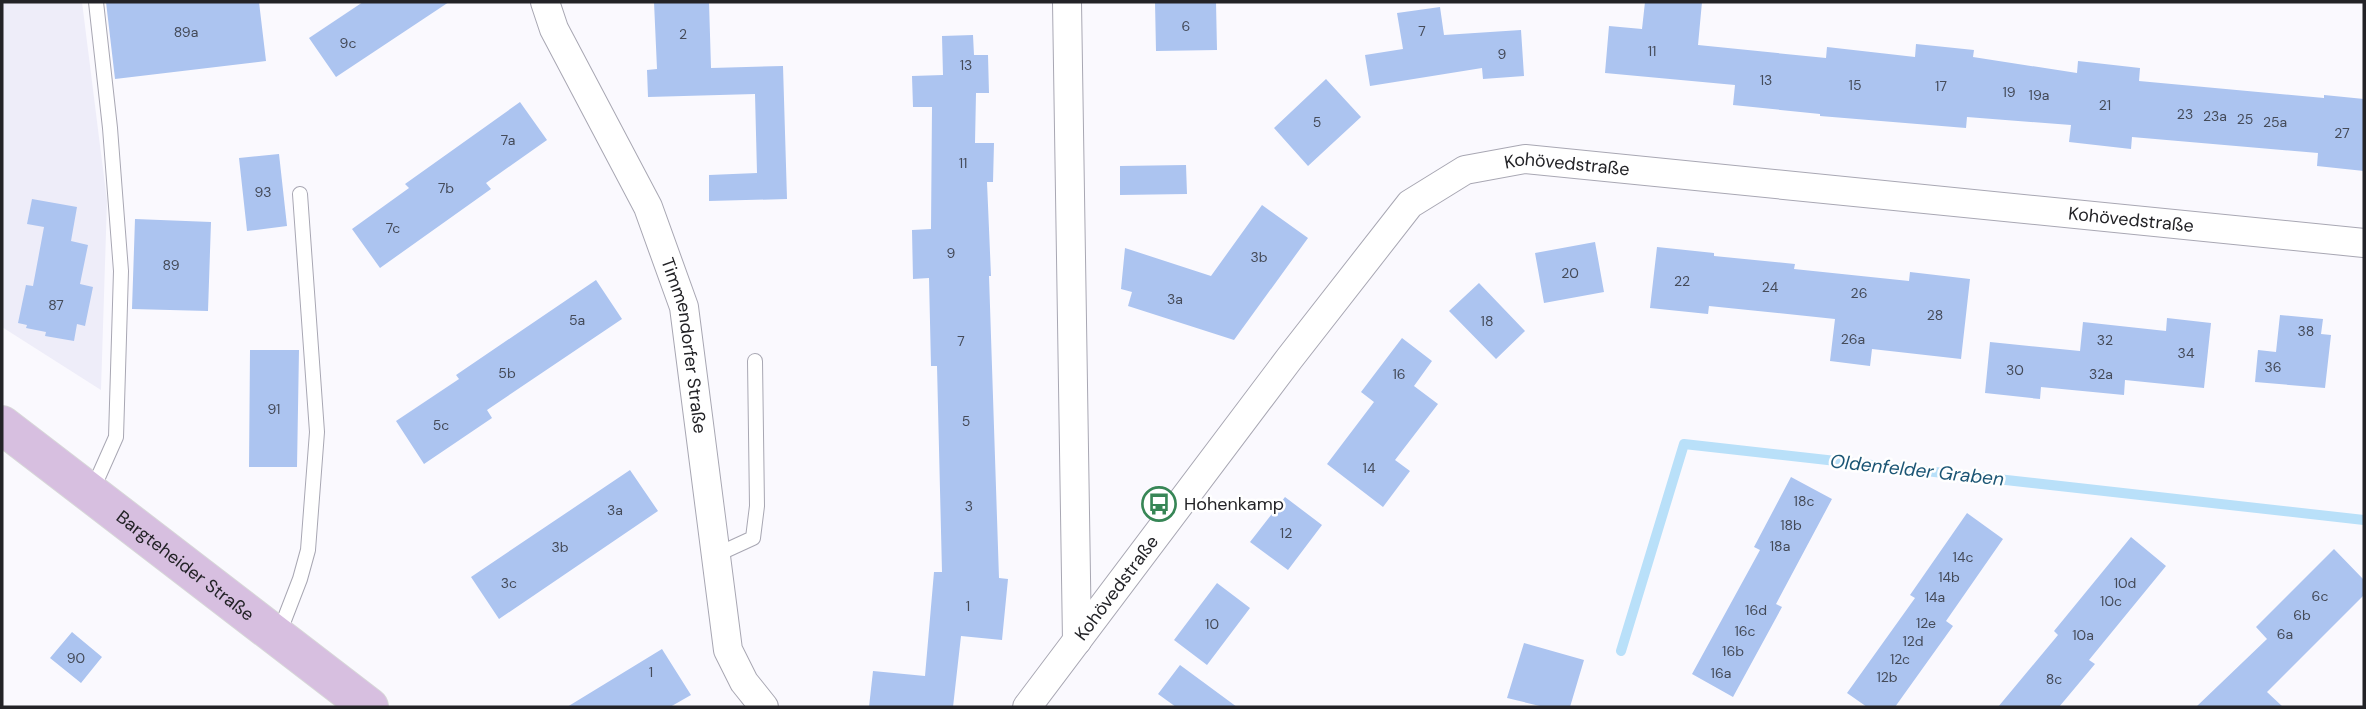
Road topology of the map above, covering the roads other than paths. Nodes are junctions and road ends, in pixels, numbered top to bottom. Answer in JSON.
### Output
{"nodes":[{"id":1,"x":96,"y":2,"type":"edge"},
{"id":2,"x":545,"y":2,"type":"edge"},
{"id":3,"x":1067,"y":2,"type":"edge"},
{"id":4,"x":300,"y":194,"type":"dead end"},
{"id":5,"x":2364,"y":243,"type":"edge"},
{"id":6,"x":755,"y":361,"type":"dead end"},
{"id":7,"x":2,"y":425,"type":"edge"},
{"id":8,"x":91,"y":494,"type":"junction"},
{"id":9,"x":716,"y":555,"type":"junction"},
{"id":10,"x":278,"y":637,"type":"junction"},
{"id":11,"x":1077,"y":642,"type":"junction"},
{"id":12,"x":369,"y":707,"type":"edge"},
{"id":13,"x":764,"y":707,"type":"edge"},
{"id":14,"x":1027,"y":707,"type":"edge"}],
"edges":[{"from":1,"to":8,"type":"lane"},
{"from":2,"to":9,"type":"street","name":"Timmendorfer Straße"},
{"from":3,"to":11,"type":"street"},
{"from":4,"to":10,"type":"lane"},
{"from":5,"to":11,"type":"street","name":"Kohövedstraße"},
{"from":6,"to":9,"type":"lane"},
{"from":7,"to":8,"type":"main road","name":"Bargteheider Straße"},
{"from":8,"to":10,"type":"main road","name":"Bargteheider Straße"},
{"from":9,"to":13,"type":"street","name":"Timmendorfer Straße"},
{"from":10,"to":12,"type":"main road","name":"Bargteheider Straße"},
{"from":11,"to":14,"type":"street","name":"Kohövedstraße"}]}
